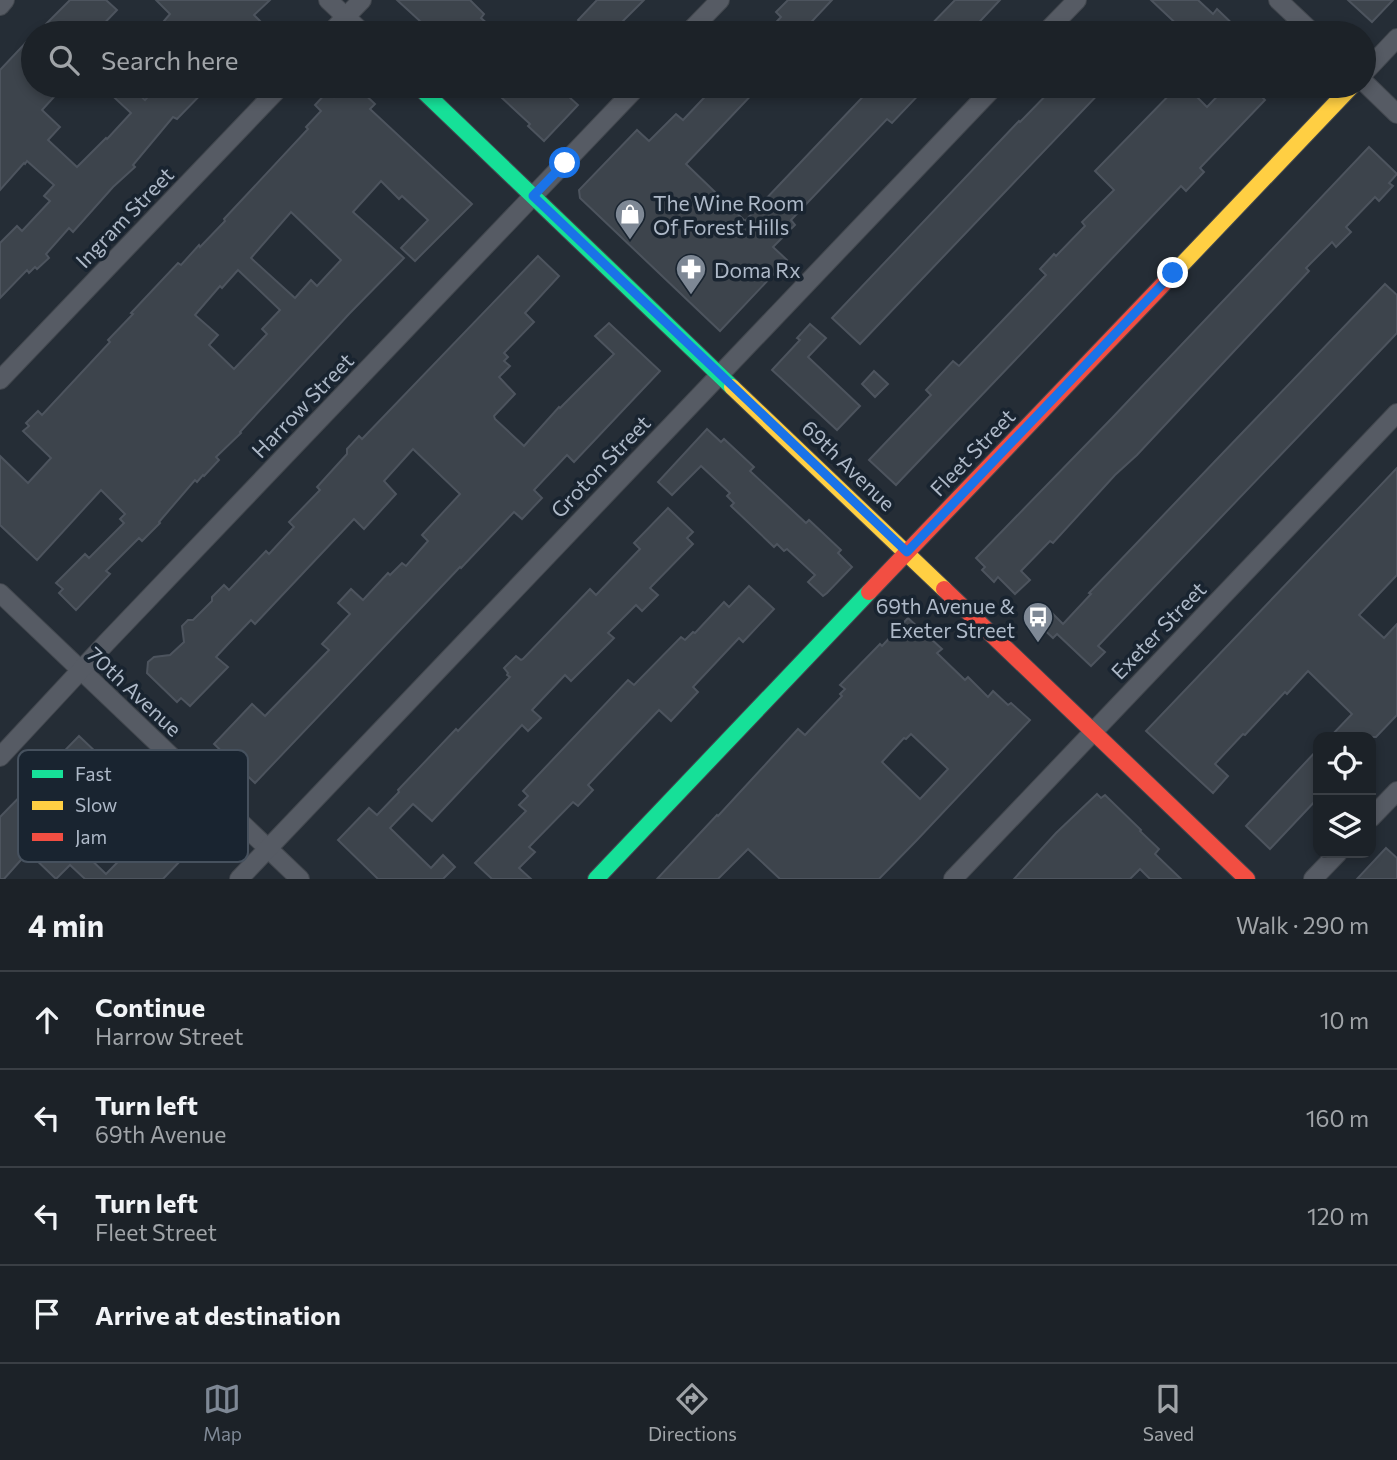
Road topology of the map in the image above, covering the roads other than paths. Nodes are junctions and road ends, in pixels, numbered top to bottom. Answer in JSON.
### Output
{"nodes":[{"id":1,"x":5,"y":0,"type":"edge"},
{"id":2,"x":328,"y":0,"type":"edge"},
{"id":3,"x":362,"y":0,"type":"edge"},
{"id":4,"x":720,"y":0,"type":"edge"},
{"id":5,"x":1077,"y":0,"type":"edge"},
{"id":6,"x":1278,"y":0,"type":"edge"},
{"id":7,"x":0,"y":6,"type":"edge"},
{"id":8,"x":346,"y":17,"type":"junction"},
{"id":9,"x":342,"y":21,"type":"edge"},
{"id":10,"x":350,"y":21,"type":"edge"},
{"id":11,"x":700,"y":21,"type":"edge"},
{"id":12,"x":1057,"y":21,"type":"edge"},
{"id":13,"x":1300,"y":21,"type":"edge"},
{"id":14,"x":1397,"y":38,"type":"edge"},
{"id":15,"x":1376,"y":60,"type":"edge"},
{"id":16,"x":1376,"y":94,"type":"edge"},
{"id":17,"x":270,"y":98,"type":"edge"},
{"id":18,"x":431,"y":98,"type":"edge"},
{"id":19,"x":627,"y":98,"type":"edge"},
{"id":20,"x":984,"y":98,"type":"edge"},
{"id":21,"x":1341,"y":98,"type":"edge"},
{"id":22,"x":1397,"y":114,"type":"edge"},
{"id":23,"x":533,"y":196,"type":"junction"},
{"id":24,"x":720,"y":374,"type":"junction"},
{"id":25,"x":0,"y":380,"type":"edge"},
{"id":26,"x":1397,"y":413,"type":"edge"},
{"id":27,"x":907,"y":552,"type":"junction"},
{"id":28,"x":0,"y":593,"type":"edge"},
{"id":29,"x":80,"y":670,"type":"junction"},
{"id":30,"x":1093,"y":731,"type":"junction"},
{"id":31,"x":164,"y":750,"type":"edge"},
{"id":32,"x":0,"y":757,"type":"edge"},
{"id":33,"x":1397,"y":791,"type":"edge"},
{"id":34,"x":1376,"y":813,"type":"edge"},
{"id":35,"x":248,"y":830,"type":"edge"},
{"id":36,"x":268,"y":849,"type":"junction"},
{"id":37,"x":1333,"y":858,"type":"edge"},
{"id":38,"x":239,"y":879,"type":"edge"},
{"id":39,"x":300,"y":879,"type":"edge"},
{"id":40,"x":596,"y":879,"type":"edge"},
{"id":41,"x":953,"y":879,"type":"edge"},
{"id":42,"x":1247,"y":879,"type":"edge"},
{"id":43,"x":1313,"y":879,"type":"edge"}],
"edges":[{"from":1,"to":7,"type":"street"},
{"from":2,"to":8,"type":"street"},
{"from":3,"to":8,"type":"street"},
{"from":4,"to":11,"type":"street"},
{"from":5,"to":12,"type":"street"},
{"from":6,"to":13,"type":"street"},
{"from":8,"to":9,"type":"street"},
{"from":8,"to":10,"type":"street"},
{"from":14,"to":15,"type":"street"},
{"from":16,"to":22,"type":"street"},
{"from":17,"to":25,"type":"street","name":"Ingram Street"},
{"from":18,"to":23,"type":"street","name":"69th Avenue"},
{"from":19,"to":23,"type":"street","name":"Harrow Street"},
{"from":20,"to":24,"type":"street","name":"Groton Street"},
{"from":21,"to":27,"type":"street","name":"Fleet Street"},
{"from":23,"to":24,"type":"street","name":"69th Avenue"},
{"from":23,"to":29,"type":"street","name":"Harrow Street"},
{"from":24,"to":27,"type":"street","name":"69th Avenue"},
{"from":24,"to":36,"type":"street","name":"Groton Street"},
{"from":26,"to":30,"type":"street","name":"Exeter Street"},
{"from":27,"to":30,"type":"street","name":"69th Avenue"},
{"from":27,"to":40,"type":"street","name":"Fleet Street"},
{"from":28,"to":29,"type":"street","name":"70th Avenue"},
{"from":29,"to":31,"type":"street","name":"70th Avenue"},
{"from":29,"to":32,"type":"street","name":"Harrow Street"},
{"from":30,"to":41,"type":"street","name":"Exeter Street"},
{"from":30,"to":42,"type":"street","name":"69th Avenue"},
{"from":33,"to":34,"type":"street"},
{"from":35,"to":36,"type":"street","name":"70th Avenue"},
{"from":36,"to":38,"type":"street","name":"Groton Street"},
{"from":36,"to":39,"type":"street","name":"70th Avenue"},
{"from":37,"to":43,"type":"street"}]}
